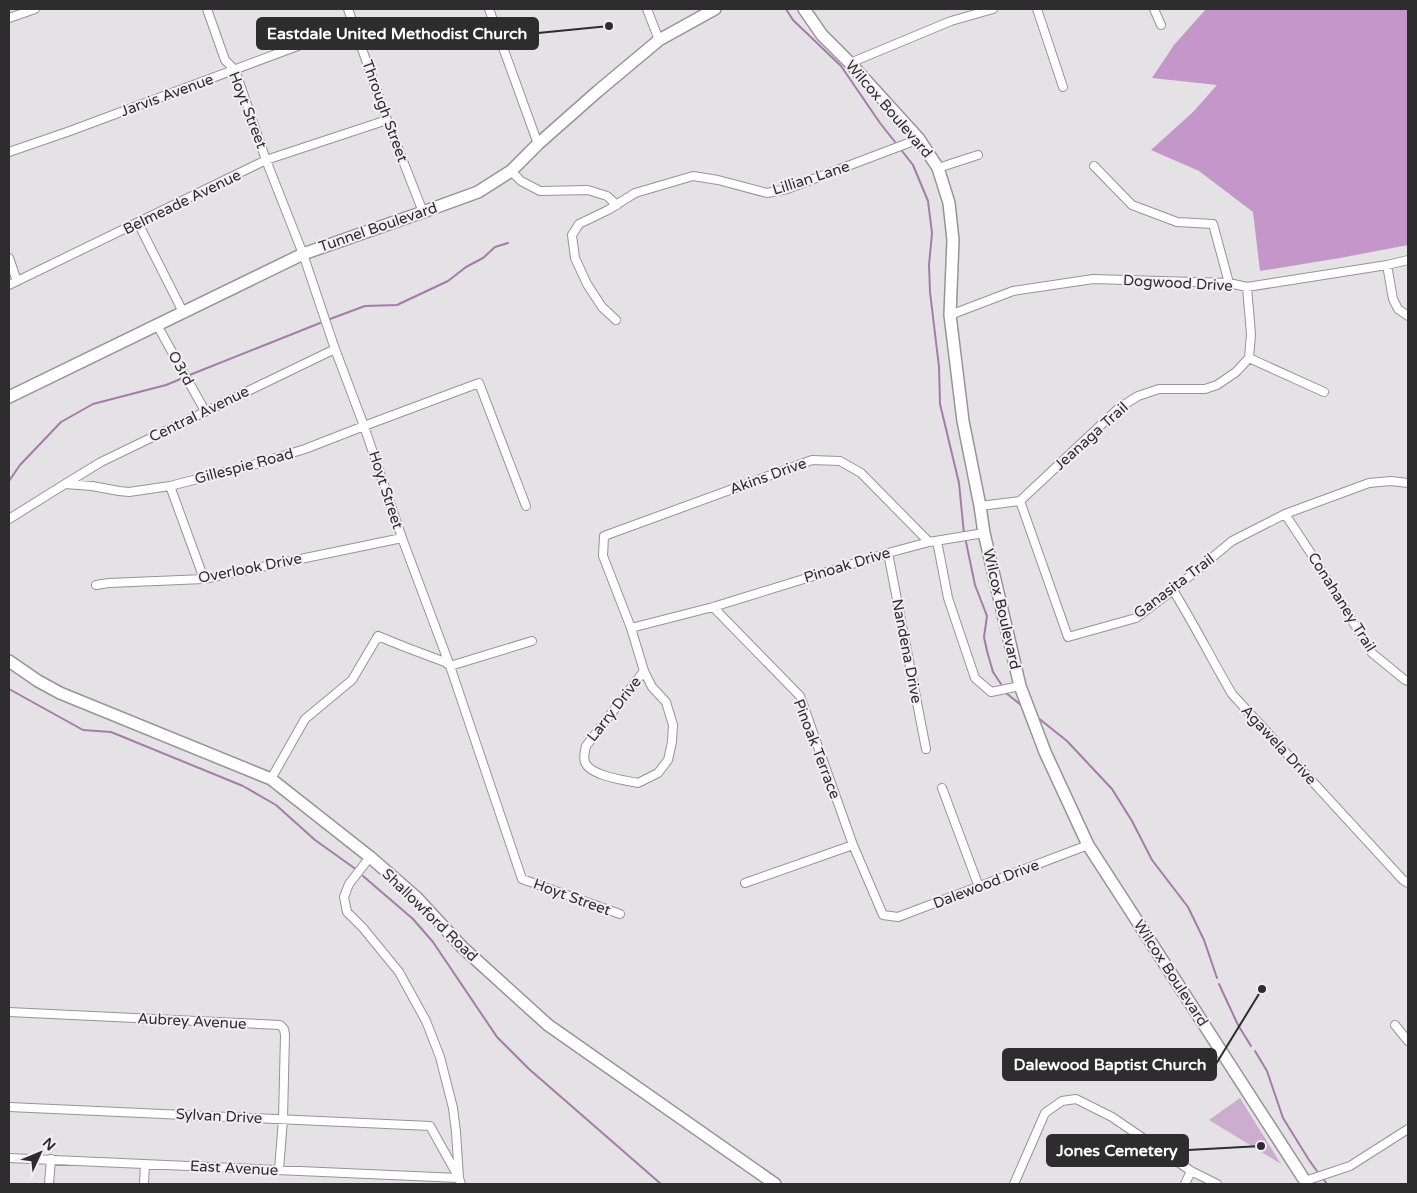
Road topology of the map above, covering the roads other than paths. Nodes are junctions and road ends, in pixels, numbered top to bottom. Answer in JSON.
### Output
{"nodes":[{"id":1,"x":35,"y":9,"type":"edge"},
{"id":2,"x":207,"y":9,"type":"edge"},
{"id":3,"x":348,"y":9,"type":"edge"},
{"id":4,"x":489,"y":9,"type":"edge"},
{"id":5,"x":647,"y":9,"type":"edge"},
{"id":6,"x":713,"y":9,"type":"edge"},
{"id":7,"x":804,"y":9,"type":"edge"},
{"id":8,"x":993,"y":9,"type":"edge"},
{"id":9,"x":1037,"y":9,"type":"edge"},
{"id":10,"x":1154,"y":9,"type":"edge"},
{"id":11,"x":9,"y":18,"type":"edge"},
{"id":12,"x":354,"y":25,"type":"junction"},
{"id":13,"x":1161,"y":25,"type":"dead end"},
{"id":14,"x":659,"y":40,"type":"junction"},
{"id":15,"x":850,"y":63,"type":"junction"},
{"id":16,"x":235,"y":70,"type":"junction"},
{"id":17,"x":1063,"y":87,"type":"dead end"},
{"id":18,"x":388,"y":120,"type":"junction"},
{"id":19,"x":919,"y":139,"type":"junction"},
{"id":20,"x":538,"y":144,"type":"junction"},
{"id":21,"x":9,"y":152,"type":"edge"},
{"id":22,"x":978,"y":155,"type":"dead end"},
{"id":23,"x":266,"y":160,"type":"junction"},
{"id":24,"x":1094,"y":166,"type":"dead end"},
{"id":25,"x":938,"y":168,"type":"junction"},
{"id":26,"x":511,"y":171,"type":"junction"},
{"id":27,"x":617,"y":204,"type":"junction"},
{"id":28,"x":423,"y":212,"type":"junction"},
{"id":29,"x":138,"y":224,"type":"junction"},
{"id":30,"x":303,"y":254,"type":"junction"},
{"id":31,"x":9,"y":258,"type":"edge"},
{"id":32,"x":1408,"y":260,"type":"edge"},
{"id":33,"x":1386,"y":265,"type":"junction"},
{"id":34,"x":17,"y":281,"type":"junction"},
{"id":35,"x":1229,"y":283,"type":"junction"},
{"id":36,"x":9,"y":285,"type":"edge"},
{"id":37,"x":1247,"y":287,"type":"junction"},
{"id":38,"x":183,"y":312,"type":"junction"},
{"id":39,"x":950,"y":315,"type":"junction"},
{"id":40,"x":1408,"y":316,"type":"edge"},
{"id":41,"x":616,"y":320,"type":"dead end"},
{"id":42,"x":157,"y":325,"type":"junction"},
{"id":43,"x":335,"y":349,"type":"junction"},
{"id":44,"x":1249,"y":358,"type":"junction"},
{"id":45,"x":1324,"y":392,"type":"dead end"},
{"id":46,"x":9,"y":397,"type":"edge"},
{"id":47,"x":205,"y":411,"type":"junction"},
{"id":48,"x":364,"y":426,"type":"junction"},
{"id":49,"x":65,"y":484,"type":"junction"},
{"id":50,"x":1408,"y":484,"type":"edge"},
{"id":51,"x":170,"y":486,"type":"junction"},
{"id":52,"x":1020,"y":502,"type":"junction"},
{"id":53,"x":526,"y":506,"type":"dead end"},
{"id":54,"x":980,"y":506,"type":"junction"},
{"id":55,"x":1284,"y":514,"type":"junction"},
{"id":56,"x":9,"y":519,"type":"edge"},
{"id":57,"x":984,"y":533,"type":"junction"},
{"id":58,"x":402,"y":538,"type":"junction"},
{"id":59,"x":933,"y":541,"type":"junction"},
{"id":60,"x":888,"y":553,"type":"junction"},
{"id":61,"x":603,"y":556,"type":"joint"},
{"id":62,"x":204,"y":579,"type":"junction"},
{"id":63,"x":96,"y":585,"type":"dead end"},
{"id":64,"x":1173,"y":590,"type":"junction"},
{"id":65,"x":713,"y":607,"type":"junction"},
{"id":66,"x":631,"y":628,"type":"junction"},
{"id":67,"x":532,"y":641,"type":"dead end"},
{"id":68,"x":9,"y":661,"type":"edge"},
{"id":69,"x":450,"y":666,"type":"junction"},
{"id":70,"x":644,"y":671,"type":"junction"},
{"id":71,"x":1408,"y":681,"type":"edge"},
{"id":72,"x":1020,"y":686,"type":"junction"},
{"id":73,"x":926,"y":749,"type":"dead end"},
{"id":74,"x":271,"y":779,"type":"junction"},
{"id":75,"x":942,"y":788,"type":"dead end"},
{"id":76,"x":853,"y":845,"type":"junction"},
{"id":77,"x":1088,"y":845,"type":"junction"},
{"id":78,"x":370,"y":857,"type":"junction"},
{"id":79,"x":745,"y":883,"type":"dead end"},
{"id":80,"x":1408,"y":883,"type":"edge"},
{"id":81,"x":979,"y":887,"type":"junction"},
{"id":82,"x":620,"y":914,"type":"dead end"},
{"id":83,"x":883,"y":916,"type":"joint"},
{"id":84,"x":9,"y":1012,"type":"edge"},
{"id":85,"x":1395,"y":1024,"type":"dead end"},
{"id":86,"x":1408,"y":1041,"type":"edge"},
{"id":87,"x":9,"y":1107,"type":"edge"},
{"id":88,"x":283,"y":1119,"type":"junction"},
{"id":89,"x":1408,"y":1129,"type":"edge"},
{"id":90,"x":9,"y":1158,"type":"edge"},
{"id":91,"x":51,"y":1159,"type":"junction"},
{"id":92,"x":145,"y":1164,"type":"junction"},
{"id":93,"x":279,"y":1170,"type":"junction"},
{"id":94,"x":1191,"y":1171,"type":"junction"},
{"id":95,"x":460,"y":1181,"type":"edge"},
{"id":96,"x":1306,"y":1182,"type":"edge"},
{"id":97,"x":50,"y":1184,"type":"edge"},
{"id":98,"x":144,"y":1184,"type":"edge"},
{"id":99,"x":775,"y":1184,"type":"edge"},
{"id":100,"x":1014,"y":1184,"type":"edge"},
{"id":101,"x":1185,"y":1184,"type":"edge"},
{"id":102,"x":1217,"y":1184,"type":"edge"}],
"edges":[{"from":1,"to":11,"type":"street"},
{"from":2,"to":16,"type":"street","name":"Hoyt Street"},
{"from":3,"to":12,"type":"street","name":"Through Street"},
{"from":4,"to":20,"type":"street"},
{"from":5,"to":14,"type":"street"},
{"from":6,"to":14,"type":"main road","name":"Tunnel Boulevard"},
{"from":7,"to":15,"type":"main road","name":"Wilcox Boulevard"},
{"from":8,"to":15,"type":"street"},
{"from":9,"to":17,"type":"street"},
{"from":10,"to":13,"type":"street"},
{"from":12,"to":16,"type":"street","name":"Jarvis Avenue"},
{"from":12,"to":18,"type":"street","name":"Through Street"},
{"from":14,"to":20,"type":"main road","name":"Tunnel Boulevard"},
{"from":15,"to":19,"type":"main road","name":"Wilcox Boulevard"},
{"from":16,"to":21,"type":"street","name":"Jarvis Avenue"},
{"from":16,"to":23,"type":"street","name":"Hoyt Street"},
{"from":18,"to":23,"type":"street","name":"Belmeade Avenue"},
{"from":18,"to":28,"type":"street","name":"Through Street"},
{"from":19,"to":25,"type":"main road","name":"Wilcox Boulevard"},
{"from":19,"to":27,"type":"street","name":"Lillian Lane"},
{"from":20,"to":26,"type":"main road","name":"Tunnel Boulevard"},
{"from":22,"to":25,"type":"street"},
{"from":23,"to":29,"type":"street","name":"Belmeade Avenue"},
{"from":23,"to":30,"type":"street","name":"Hoyt Street"},
{"from":24,"to":35,"type":"street"},
{"from":25,"to":39,"type":"main road","name":"Wilcox Boulevard"},
{"from":26,"to":27,"type":"street"},
{"from":26,"to":28,"type":"main road","name":"Tunnel Boulevard"},
{"from":27,"to":41,"type":"street","name":"Lillian Lane"},
{"from":28,"to":30,"type":"main road","name":"Tunnel Boulevard"},
{"from":29,"to":34,"type":"street","name":"Belmeade Avenue"},
{"from":29,"to":38,"type":"street"},
{"from":30,"to":38,"type":"main road","name":"Tunnel Boulevard"},
{"from":30,"to":43,"type":"street","name":"Hoyt Street"},
{"from":31,"to":34,"type":"street"},
{"from":32,"to":33,"type":"street","name":"Dogwood Drive"},
{"from":33,"to":37,"type":"street","name":"Dogwood Drive"},
{"from":33,"to":40,"type":"street"},
{"from":34,"to":36,"type":"street","name":"Belmeade Avenue"},
{"from":35,"to":37,"type":"street","name":"Dogwood Drive"},
{"from":35,"to":39,"type":"street","name":"Dogwood Drive"},
{"from":37,"to":44,"type":"street"},
{"from":38,"to":42,"type":"main road","name":"Tunnel Boulevard"},
{"from":39,"to":54,"type":"main road","name":"Wilcox Boulevard"},
{"from":42,"to":46,"type":"main road","name":"Tunnel Boulevard"},
{"from":42,"to":47,"type":"street","name":"O3rd"},
{"from":43,"to":47,"type":"street","name":"Central Avenue"},
{"from":43,"to":48,"type":"street","name":"Hoyt Street"},
{"from":44,"to":45,"type":"street"},
{"from":44,"to":52,"type":"street","name":"Jeanaga Trail"},
{"from":47,"to":49,"type":"street","name":"Central Avenue"},
{"from":48,"to":51,"type":"street","name":"Gillespie Road"},
{"from":48,"to":53,"type":"street","name":"Gillespie Road"},
{"from":48,"to":58,"type":"street","name":"Hoyt Street"},
{"from":49,"to":51,"type":"street","name":"Gillespie Road"},
{"from":49,"to":56,"type":"street"},
{"from":50,"to":55,"type":"street","name":"Ganasita Trail"},
{"from":51,"to":62,"type":"street"},
{"from":52,"to":54,"type":"street"},
{"from":52,"to":64,"type":"street","name":"Ganasita Trail"},
{"from":54,"to":57,"type":"main road","name":"Wilcox Boulevard"},
{"from":55,"to":64,"type":"street","name":"Ganasita Trail"},
{"from":55,"to":71,"type":"street","name":"Conahaney Trail"},
{"from":57,"to":59,"type":"street","name":"Pinoak Drive"},
{"from":57,"to":72,"type":"main road","name":"Wilcox Boulevard"},
{"from":58,"to":62,"type":"street","name":"Overlook Drive"},
{"from":58,"to":69,"type":"street","name":"Hoyt Street"},
{"from":59,"to":60,"type":"street","name":"Pinoak Drive"},
{"from":59,"to":61,"type":"street","name":"Akins Drive"},
{"from":59,"to":72,"type":"street"},
{"from":60,"to":65,"type":"street","name":"Pinoak Drive"},
{"from":60,"to":73,"type":"street","name":"Nandena Drive"},
{"from":61,"to":66,"type":"street","name":"Larry Drive"},
{"from":62,"to":63,"type":"street","name":"Overlook Drive"},
{"from":64,"to":80,"type":"street","name":"Agawela Drive"},
{"from":65,"to":66,"type":"street","name":"Pinoak Drive"},
{"from":65,"to":76,"type":"street","name":"Pinoak Terrace"},
{"from":66,"to":70,"type":"street","name":"Larry Drive"},
{"from":67,"to":69,"type":"street"},
{"from":68,"to":74,"type":"main road","name":"Shallowford Road"},
{"from":69,"to":74,"type":"street"},
{"from":69,"to":82,"type":"street","name":"Hoyt Street"},
{"from":70,"to":70,"type":"street","name":"Larry Drive"},
{"from":72,"to":77,"type":"main road","name":"Wilcox Boulevard"},
{"from":74,"to":78,"type":"main road","name":"Shallowford Road"},
{"from":75,"to":81,"type":"street"},
{"from":76,"to":79,"type":"street"},
{"from":76,"to":83,"type":"street","name":"Pinoak Terrace"},
{"from":77,"to":81,"type":"street","name":"Dalewood Drive"},
{"from":77,"to":96,"type":"main road","name":"Wilcox Boulevard"},
{"from":78,"to":95,"type":"street"},
{"from":78,"to":99,"type":"main road","name":"Shallowford Road"},
{"from":81,"to":83,"type":"street","name":"Dalewood Drive"},
{"from":84,"to":88,"type":"street","name":"Aubrey Avenue"},
{"from":85,"to":86,"type":"street"},
{"from":87,"to":88,"type":"street","name":"Sylvan Drive"},
{"from":88,"to":93,"type":"street"},
{"from":88,"to":95,"type":"street","name":"Sylvan Drive"},
{"from":89,"to":96,"type":"street"},
{"from":90,"to":91,"type":"street","name":"East Avenue"},
{"from":91,"to":92,"type":"street","name":"East Avenue"},
{"from":91,"to":97,"type":"street"},
{"from":92,"to":93,"type":"street","name":"East Avenue"},
{"from":92,"to":98,"type":"street"},
{"from":93,"to":95,"type":"street","name":"East Avenue"},
{"from":94,"to":100,"type":"street"},
{"from":94,"to":101,"type":"street"},
{"from":94,"to":102,"type":"street"}]}
